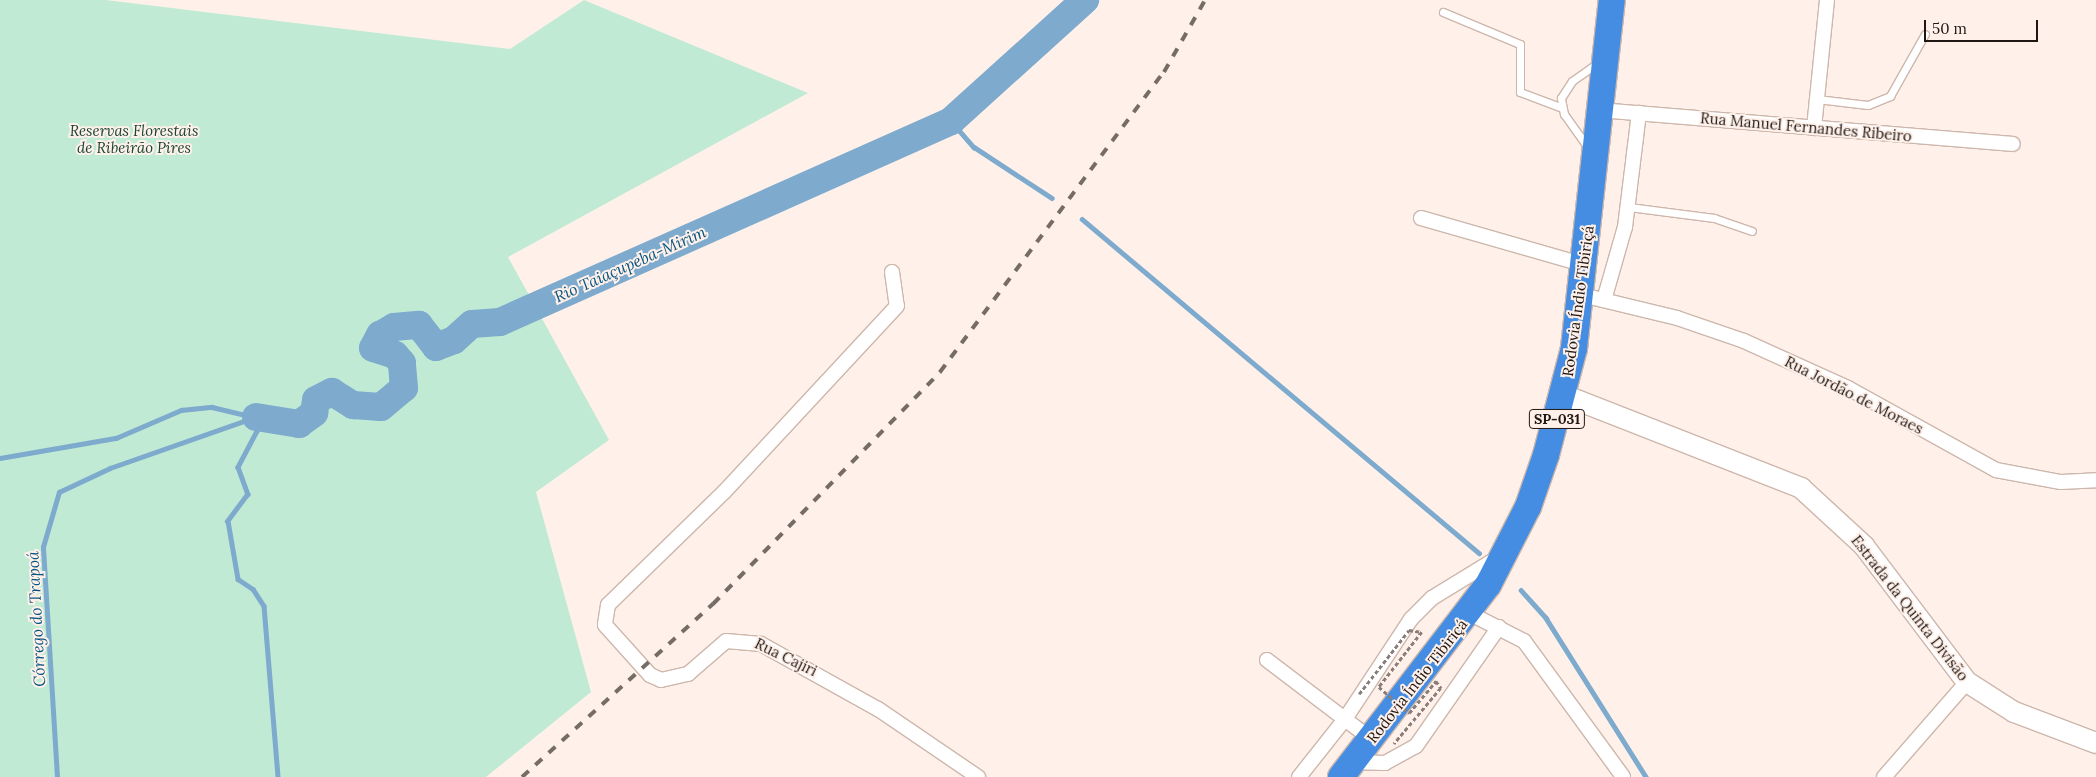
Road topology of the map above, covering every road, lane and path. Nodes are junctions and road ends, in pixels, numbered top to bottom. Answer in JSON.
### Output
{"nodes":[{"id":1,"x":1612,"y":0,"type":"edge"},
{"id":2,"x":1827,"y":0,"type":"edge"},
{"id":3,"x":1443,"y":12,"type":"dead end"},
{"id":4,"x":1925,"y":34,"type":"dead end"},
{"id":5,"x":1606,"y":58,"type":"junction"},
{"id":6,"x":1817,"y":100,"type":"junction"},
{"id":7,"x":1560,"y":106,"type":"junction"},
{"id":8,"x":1600,"y":110,"type":"junction"},
{"id":9,"x":1639,"y":113,"type":"junction"},
{"id":10,"x":1814,"y":128,"type":"junction"},
{"id":11,"x":2012,"y":144,"type":"dead end"},
{"id":12,"x":1596,"y":157,"type":"junction"},
{"id":13,"x":1629,"y":207,"type":"junction"},
{"id":14,"x":1421,"y":218,"type":"dead end"},
{"id":15,"x":1752,"y":231,"type":"dead end"},
{"id":16,"x":1585,"y":265,"type":"junction"},
{"id":17,"x":892,"y":272,"type":"dead end"},
{"id":18,"x":1593,"y":297,"type":"junction"},
{"id":19,"x":1564,"y":395,"type":"junction"},
{"id":20,"x":2096,"y":480,"type":"edge"},
{"id":21,"x":1506,"y":552,"type":"junction"},
{"id":22,"x":1470,"y":613,"type":"junction"},
{"id":23,"x":1499,"y":627,"type":"junction"},
{"id":24,"x":1267,"y":660,"type":"dead end"},
{"id":25,"x":1967,"y":682,"type":"junction"},
{"id":26,"x":1359,"y":694,"type":"dead end"},
{"id":27,"x":1345,"y":719,"type":"junction"},
{"id":28,"x":1382,"y":742,"type":"junction"},
{"id":29,"x":2096,"y":742,"type":"edge"},
{"id":30,"x":1347,"y":769,"type":"edge"},
{"id":31,"x":978,"y":777,"type":"edge"},
{"id":32,"x":1299,"y":777,"type":"edge"},
{"id":33,"x":1623,"y":777,"type":"edge"},
{"id":34,"x":1884,"y":777,"type":"edge"}],
"edges":[{"from":1,"to":5,"type":"highway","name":"Rodovia Índio Tibiriçá","number":"SP-031"},
{"from":2,"to":6,"type":"street"},
{"from":3,"to":7,"type":"lane"},
{"from":4,"to":6,"type":"lane"},
{"from":5,"to":7,"type":"lane"},
{"from":5,"to":8,"type":"highway","name":"Rodovia Índio Tibiriçá","number":"SP-031"},
{"from":6,"to":10,"type":"street"},
{"from":7,"to":12,"type":"lane"},
{"from":8,"to":9,"type":"street","name":"Rua Manuel Fernandes Ribeiro"},
{"from":8,"to":12,"type":"highway","name":"Rodovia Índio Tibiriçá","number":"SP-031"},
{"from":9,"to":10,"type":"street","name":"Rua Manuel Fernandes Ribeiro"},
{"from":9,"to":13,"type":"street"},
{"from":10,"to":11,"type":"street","name":"Rua Manuel Fernandes Ribeiro"},
{"from":12,"to":16,"type":"highway","name":"Rodovia Índio Tibiriçá","number":"SP-031"},
{"from":13,"to":15,"type":"lane"},
{"from":13,"to":18,"type":"street"},
{"from":14,"to":16,"type":"street"},
{"from":16,"to":18,"type":"highway","name":"Rodovia Índio Tibiriçá","number":"SP-031"},
{"from":17,"to":31,"type":"street","name":"Rua Cajiri"},
{"from":18,"to":19,"type":"highway","name":"Rodovia Índio Tibiriçá","number":"SP-031"},
{"from":18,"to":20,"type":"street","name":"Rua Jordão de Moraes"},
{"from":19,"to":21,"type":"highway","name":"Rodovia Índio Tibiriçá","number":"SP-031"},
{"from":19,"to":25,"type":"street","name":"Estrada da Quinta Divisão"},
{"from":21,"to":22,"type":"highway","name":"Rodovia Índio Tibiriçá","number":"SP-031"},
{"from":21,"to":27,"type":"street"},
{"from":22,"to":23,"type":"street"},
{"from":22,"to":28,"type":"highway","name":"Rodovia Índio Tibiriçá","number":"SP-031"},
{"from":23,"to":30,"type":"street"},
{"from":23,"to":33,"type":"street"},
{"from":24,"to":27,"type":"street"},
{"from":25,"to":29,"type":"street","name":"Estrada da Quinta Divisão"},
{"from":25,"to":34,"type":"street"},
{"from":26,"to":28,"type":"path","bridge":true},
{"from":27,"to":28,"type":"street"},
{"from":27,"to":32,"type":"street"},
{"from":28,"to":30,"type":"highway","name":"Rodovia Índio Tibiriçá","number":"SP-031"}]}
